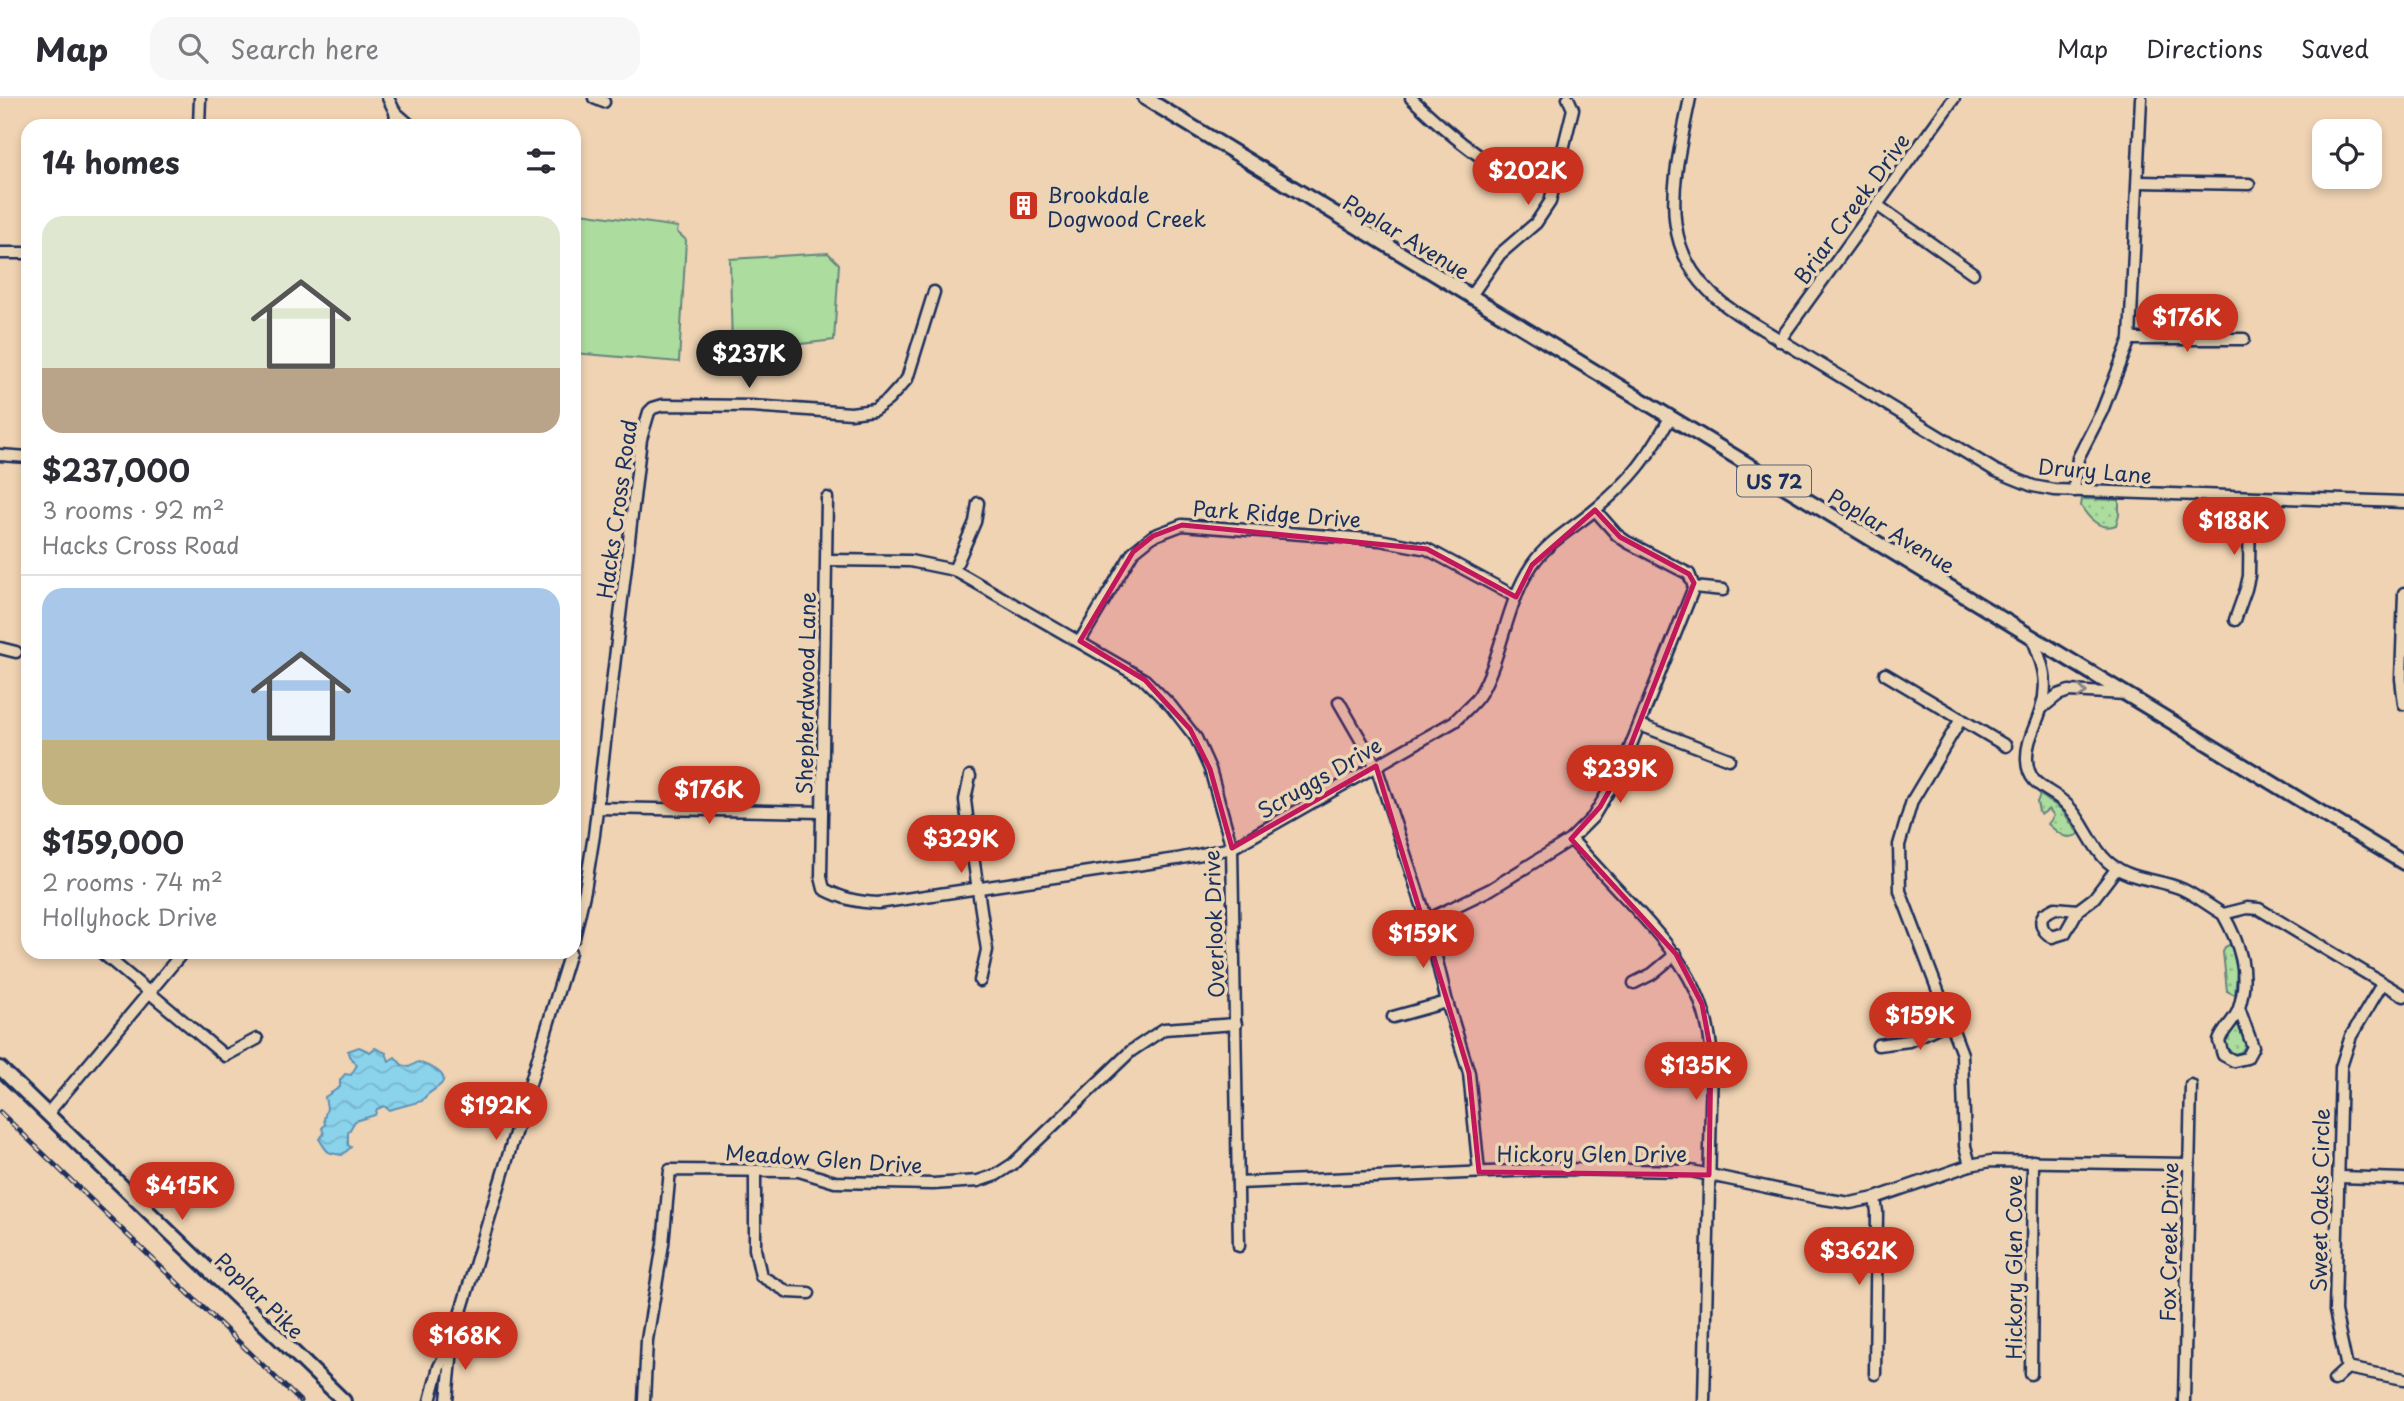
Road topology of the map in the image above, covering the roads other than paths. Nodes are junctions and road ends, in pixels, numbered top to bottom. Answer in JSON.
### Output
{"nodes":[{"id":1,"x":200,"y":98,"type":"edge"},
{"id":2,"x":388,"y":98,"type":"edge"},
{"id":3,"x":1145,"y":98,"type":"edge"},
{"id":4,"x":1410,"y":98,"type":"edge"},
{"id":5,"x":1568,"y":98,"type":"edge"},
{"id":6,"x":1690,"y":98,"type":"edge"},
{"id":7,"x":1954,"y":98,"type":"edge"},
{"id":8,"x":2141,"y":98,"type":"edge"},
{"id":9,"x":395,"y":112,"type":"junction"},
{"id":10,"x":199,"y":119,"type":"edge"},
{"id":11,"x":396,"y":119,"type":"edge"},
{"id":12,"x":403,"y":119,"type":"edge"},
{"id":13,"x":2137,"y":182,"type":"junction"},
{"id":14,"x":2249,"y":184,"type":"dead end"},
{"id":15,"x":1554,"y":187,"type":"junction"},
{"id":16,"x":1877,"y":205,"type":"junction"},
{"id":17,"x":0,"y":253,"type":"edge"},
{"id":18,"x":21,"y":253,"type":"edge"},
{"id":19,"x":1973,"y":273,"type":"dead end"},
{"id":20,"x":934,"y":292,"type":"dead end"},
{"id":21,"x":1470,"y":297,"type":"junction"},
{"id":22,"x":2130,"y":339,"type":"junction"},
{"id":23,"x":2244,"y":339,"type":"dead end"},
{"id":24,"x":1779,"y":341,"type":"junction"},
{"id":25,"x":1670,"y":418,"type":"junction"},
{"id":26,"x":0,"y":455,"type":"edge"},
{"id":27,"x":21,"y":456,"type":"edge"},
{"id":28,"x":2074,"y":491,"type":"junction"},
{"id":29,"x":2250,"y":497,"type":"junction"},
{"id":30,"x":827,"y":498,"type":"dead end"},
{"id":31,"x":2404,"y":502,"type":"edge"},
{"id":32,"x":978,"y":503,"type":"dead end"},
{"id":33,"x":1595,"y":510,"type":"junction"},
{"id":34,"x":827,"y":560,"type":"junction"},
{"id":35,"x":954,"y":570,"type":"junction"},
{"id":36,"x":1694,"y":587,"type":"junction"},
{"id":37,"x":1723,"y":590,"type":"dead end"},
{"id":38,"x":2404,"y":593,"type":"edge"},
{"id":39,"x":1517,"y":597,"type":"junction"},
{"id":40,"x":2235,"y":620,"type":"dead end"},
{"id":41,"x":2032,"y":637,"type":"junction"},
{"id":42,"x":1080,"y":641,"type":"junction"},
{"id":43,"x":0,"y":648,"type":"edge"},
{"id":44,"x":16,"y":652,"type":"dead end"},
{"id":45,"x":1885,"y":674,"type":"dead end"},
{"id":46,"x":2128,"y":694,"type":"junction"},
{"id":47,"x":1339,"y":702,"type":"dead end"},
{"id":48,"x":2404,"y":704,"type":"edge"},
{"id":49,"x":2042,"y":708,"type":"junction"},
{"id":50,"x":1961,"y":719,"type":"junction"},
{"id":51,"x":1640,"y":725,"type":"junction"},
{"id":52,"x":2006,"y":746,"type":"dead end"},
{"id":53,"x":1729,"y":760,"type":"dead end"},
{"id":54,"x":1377,"y":766,"type":"junction"},
{"id":55,"x":970,"y":776,"type":"dead end"},
{"id":56,"x":597,"y":808,"type":"junction"},
{"id":57,"x":822,"y":812,"type":"junction"},
{"id":58,"x":1571,"y":839,"type":"junction"},
{"id":59,"x":1232,"y":848,"type":"junction"},
{"id":60,"x":2404,"y":863,"type":"edge"},
{"id":61,"x":2117,"y":868,"type":"junction"},
{"id":62,"x":824,"y":889,"type":"joint"},
{"id":63,"x":979,"y":889,"type":"junction"},
{"id":64,"x":581,"y":907,"type":"edge"},
{"id":65,"x":2078,"y":910,"type":"dead end"},
{"id":66,"x":2223,"y":914,"type":"junction"},
{"id":67,"x":1427,"y":920,"type":"junction"},
{"id":68,"x":1676,"y":954,"type":"junction"},
{"id":69,"x":110,"y":959,"type":"edge"},
{"id":70,"x":177,"y":959,"type":"edge"},
{"id":71,"x":568,"y":959,"type":"edge"},
{"id":72,"x":981,"y":981,"type":"dead end"},
{"id":73,"x":1634,"y":983,"type":"dead end"},
{"id":74,"x":2382,"y":984,"type":"junction"},
{"id":75,"x":148,"y":992,"type":"junction"},
{"id":76,"x":2404,"y":996,"type":"edge"},
{"id":77,"x":1447,"y":1002,"type":"junction"},
{"id":78,"x":2239,"y":1007,"type":"junction"},
{"id":79,"x":1393,"y":1017,"type":"dead end"},
{"id":80,"x":1951,"y":1021,"type":"junction"},
{"id":81,"x":1236,"y":1024,"type":"junction"},
{"id":82,"x":257,"y":1039,"type":"dead end"},
{"id":83,"x":1878,"y":1045,"type":"dead end"},
{"id":84,"x":0,"y":1068,"type":"edge"},
{"id":85,"x":2191,"y":1085,"type":"dead end"},
{"id":86,"x":48,"y":1113,"type":"junction"},
{"id":87,"x":2033,"y":1161,"type":"junction"},
{"id":88,"x":2189,"y":1164,"type":"junction"},
{"id":89,"x":1970,"y":1165,"type":"junction"},
{"id":90,"x":755,"y":1171,"type":"junction"},
{"id":91,"x":1479,"y":1172,"type":"junction"},
{"id":92,"x":1709,"y":1175,"type":"junction"},
{"id":93,"x":2339,"y":1177,"type":"junction"},
{"id":94,"x":2404,"y":1179,"type":"edge"},
{"id":95,"x":1238,"y":1183,"type":"junction"},
{"id":96,"x":1875,"y":1198,"type":"junction"},
{"id":97,"x":1239,"y":1246,"type":"dead end"},
{"id":98,"x":809,"y":1293,"type":"dead end"},
{"id":99,"x":452,"y":1341,"type":"junction"},
{"id":100,"x":2347,"y":1368,"type":"junction"},
{"id":101,"x":1875,"y":1374,"type":"dead end"},
{"id":102,"x":2031,"y":1374,"type":"dead end"},
{"id":103,"x":2404,"y":1379,"type":"edge"},
{"id":104,"x":2334,"y":1380,"type":"dead end"},
{"id":105,"x":344,"y":1401,"type":"edge"},
{"id":106,"x":430,"y":1401,"type":"edge"},
{"id":107,"x":447,"y":1401,"type":"edge"},
{"id":108,"x":644,"y":1401,"type":"edge"},
{"id":109,"x":1704,"y":1401,"type":"edge"},
{"id":110,"x":2184,"y":1401,"type":"edge"}],
"edges":[{"from":1,"to":10,"type":"street"},
{"from":2,"to":9,"type":"street"},
{"from":3,"to":21,"type":"main road","name":"Poplar Avenue","number":"US 72"},
{"from":4,"to":15,"type":"street"},
{"from":5,"to":15,"type":"street"},
{"from":6,"to":24,"type":"street","name":"Drury Lane"},
{"from":7,"to":16,"type":"street","name":"Briar Creek Drive"},
{"from":8,"to":13,"type":"street"},
{"from":9,"to":11,"type":"street"},
{"from":9,"to":12,"type":"street"},
{"from":13,"to":14,"type":"street"},
{"from":13,"to":22,"type":"street"},
{"from":15,"to":21,"type":"street"},
{"from":16,"to":19,"type":"street"},
{"from":16,"to":24,"type":"street","name":"Briar Creek Drive"},
{"from":17,"to":18,"type":"street"},
{"from":20,"to":56,"type":"street","name":"Hacks Cross Road"},
{"from":21,"to":25,"type":"main road","name":"Poplar Avenue","number":"US 72"},
{"from":22,"to":23,"type":"street"},
{"from":22,"to":28,"type":"street"},
{"from":24,"to":28,"type":"street","name":"Drury Lane"},
{"from":25,"to":33,"type":"street","name":"Scruggs Drive"},
{"from":25,"to":41,"type":"main road","name":"Poplar Avenue","number":"US 72"},
{"from":26,"to":27,"type":"street"},
{"from":28,"to":29,"type":"street","name":"Drury Lane"},
{"from":29,"to":31,"type":"street","name":"Drury Lane"},
{"from":29,"to":40,"type":"street"},
{"from":30,"to":34,"type":"street","name":"Shepherdwood Lane"},
{"from":32,"to":35,"type":"street"},
{"from":33,"to":36,"type":"street"},
{"from":33,"to":39,"type":"street","name":"Scruggs Drive"},
{"from":34,"to":35,"type":"street","name":"Overlook Drive"},
{"from":34,"to":57,"type":"street","name":"Shepherdwood Lane"},
{"from":35,"to":42,"type":"street","name":"Overlook Drive"},
{"from":36,"to":37,"type":"street"},
{"from":36,"to":51,"type":"street"},
{"from":38,"to":48,"type":"street"},
{"from":39,"to":42,"type":"street","name":"Park Ridge Drive"},
{"from":39,"to":54,"type":"street","name":"Scruggs Drive"},
{"from":41,"to":46,"type":"main road","name":"Poplar Avenue","number":"US 72"},
{"from":41,"to":49,"type":"street"},
{"from":42,"to":59,"type":"street","name":"Overlook Drive"},
{"from":43,"to":44,"type":"street"},
{"from":45,"to":50,"type":"street"},
{"from":49,"to":46,"type":"street","one_way":true},
{"from":46,"to":60,"type":"main road","name":"Poplar Avenue","number":"US 72"},
{"from":47,"to":54,"type":"street"},
{"from":49,"to":61,"type":"street"},
{"from":50,"to":52,"type":"street"},
{"from":50,"to":80,"type":"street"},
{"from":51,"to":53,"type":"street"},
{"from":51,"to":58,"type":"street"},
{"from":54,"to":59,"type":"street","name":"Scruggs Drive"},
{"from":54,"to":67,"type":"street"},
{"from":55,"to":63,"type":"street"},
{"from":56,"to":57,"type":"street"},
{"from":56,"to":64,"type":"street","name":"Hacks Cross Road"},
{"from":57,"to":62,"type":"street","name":"Shepherdwood Lane"},
{"from":58,"to":67,"type":"street"},
{"from":58,"to":68,"type":"street"},
{"from":59,"to":63,"type":"street","name":"Scruggs Drive"},
{"from":59,"to":81,"type":"street","name":"Overlook Drive"},
{"from":61,"to":65,"type":"street"},
{"from":61,"to":66,"type":"street"},
{"from":62,"to":63,"type":"street","name":"Scruggs Drive"},
{"from":63,"to":72,"type":"street"},
{"from":66,"to":74,"type":"street"},
{"from":66,"to":78,"type":"street"},
{"from":67,"to":77,"type":"street"},
{"from":68,"to":73,"type":"street"},
{"from":68,"to":92,"type":"street"},
{"from":69,"to":75,"type":"street"},
{"from":70,"to":75,"type":"street"},
{"from":71,"to":99,"type":"street"},
{"from":74,"to":76,"type":"street"},
{"from":74,"to":93,"type":"street","name":"Sweet Oaks Circle"},
{"from":75,"to":82,"type":"street"},
{"from":75,"to":86,"type":"street"},
{"from":77,"to":79,"type":"street"},
{"from":77,"to":91,"type":"street"},
{"from":78,"to":78,"type":"street"},
{"from":80,"to":83,"type":"street"},
{"from":80,"to":89,"type":"street"},
{"from":81,"to":90,"type":"street","name":"Meadow Glen Drive"},
{"from":81,"to":95,"type":"street","name":"Overlook Drive"},
{"from":84,"to":86,"type":"main road","name":"Poplar Pike"},
{"from":85,"to":88,"type":"street","name":"Fox Creek Drive"},
{"from":86,"to":105,"type":"main road","name":"Poplar Pike"},
{"from":87,"to":88,"type":"street","name":"Hickory Glen Drive"},
{"from":87,"to":89,"type":"street","name":"Hickory Glen Drive"},
{"from":87,"to":102,"type":"street","name":"Hickory Glen Cove"},
{"from":88,"to":110,"type":"street","name":"Fox Creek Drive"},
{"from":89,"to":96,"type":"street","name":"Hickory Glen Drive"},
{"from":90,"to":98,"type":"street"},
{"from":90,"to":108,"type":"street","name":"Meadow Glen Drive"},
{"from":91,"to":92,"type":"street","name":"Hickory Glen Drive"},
{"from":91,"to":95,"type":"street","name":"Hickory Glen Drive"},
{"from":92,"to":96,"type":"street","name":"Hickory Glen Drive"},
{"from":92,"to":109,"type":"street"},
{"from":93,"to":94,"type":"street"},
{"from":93,"to":100,"type":"street","name":"Sweet Oaks Circle"},
{"from":95,"to":97,"type":"street","name":"Overlook Drive"},
{"from":96,"to":101,"type":"street"},
{"from":99,"to":106,"type":"street"},
{"from":99,"to":107,"type":"street"},
{"from":100,"to":103,"type":"street"},
{"from":100,"to":104,"type":"street"}]}
